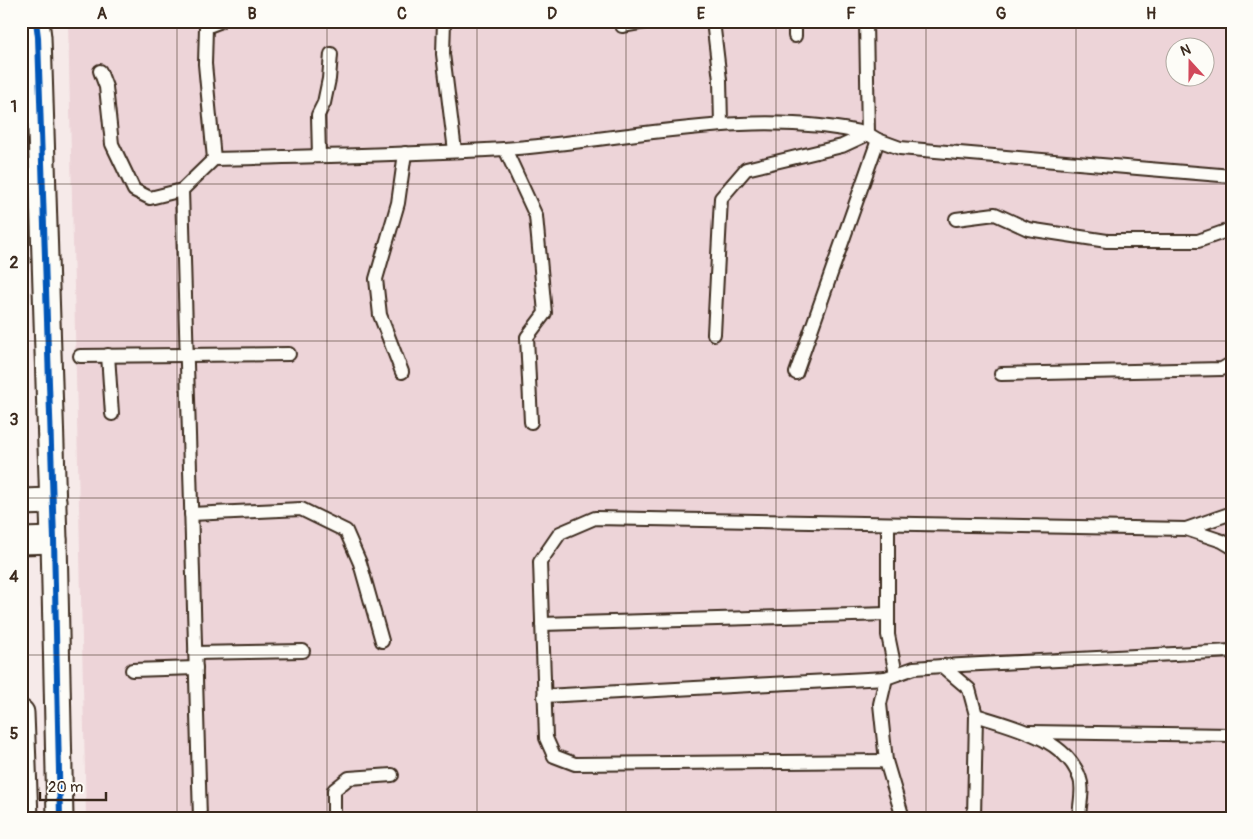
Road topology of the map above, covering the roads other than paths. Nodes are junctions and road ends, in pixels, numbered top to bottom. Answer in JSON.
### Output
{"nodes":[{"id":1,"x":444,"y":21,"type":"edge"},
{"id":2,"x":651,"y":21,"type":"edge"},
{"id":3,"x":713,"y":21,"type":"edge"},
{"id":4,"x":794,"y":21,"type":"edge"},
{"id":5,"x":866,"y":21,"type":"edge"},
{"id":6,"x":219,"y":22,"type":"edge"},
{"id":7,"x":622,"y":26,"type":"dead end"},
{"id":8,"x":32,"y":33,"type":"edge"},
{"id":9,"x":795,"y":36,"type":"dead end"},
{"id":10,"x":331,"y":54,"type":"dead end"},
{"id":11,"x":100,"y":71,"type":"dead end"},
{"id":12,"x":721,"y":124,"type":"junction"},
{"id":13,"x":873,"y":137,"type":"junction"},
{"id":14,"x":505,"y":149,"type":"junction"},
{"id":15,"x":455,"y":150,"type":"junction"},
{"id":16,"x":405,"y":153,"type":"junction"},
{"id":17,"x":319,"y":156,"type":"junction"},
{"id":18,"x":214,"y":159,"type":"junction"},
{"id":19,"x":1232,"y":176,"type":"edge"},
{"id":20,"x":182,"y":190,"type":"junction"},
{"id":21,"x":956,"y":219,"type":"dead end"},
{"id":22,"x":1232,"y":229,"type":"edge"},
{"id":23,"x":714,"y":334,"type":"dead end"},
{"id":24,"x":187,"y":354,"type":"junction"},
{"id":25,"x":289,"y":354,"type":"dead end"},
{"id":26,"x":108,"y":355,"type":"junction"},
{"id":27,"x":80,"y":356,"type":"dead end"},
{"id":28,"x":1232,"y":363,"type":"edge"},
{"id":29,"x":402,"y":372,"type":"dead end"},
{"id":30,"x":796,"y":373,"type":"dead end"},
{"id":31,"x":1001,"y":374,"type":"dead end"},
{"id":32,"x":112,"y":414,"type":"dead end"},
{"id":33,"x":531,"y":422,"type":"dead end"},
{"id":34,"x":53,"y":501,"type":"junction"},
{"id":35,"x":21,"y":502,"type":"edge"},
{"id":36,"x":1232,"y":513,"type":"edge"},
{"id":37,"x":191,"y":514,"type":"junction"},
{"id":38,"x":888,"y":524,"type":"junction"},
{"id":39,"x":1186,"y":529,"type":"junction"},
{"id":40,"x":54,"y":540,"type":"junction"},
{"id":41,"x":21,"y":541,"type":"edge"},
{"id":42,"x":1232,"y":547,"type":"edge"},
{"id":43,"x":888,"y":614,"type":"junction"},
{"id":44,"x":542,"y":624,"type":"junction"},
{"id":45,"x":382,"y":641,"type":"dead end"},
{"id":46,"x":304,"y":651,"type":"dead end"},
{"id":47,"x":1232,"y":651,"type":"edge"},
{"id":48,"x":195,"y":653,"type":"junction"},
{"id":49,"x":942,"y":666,"type":"junction"},
{"id":50,"x":196,"y":668,"type":"junction"},
{"id":51,"x":132,"y":670,"type":"dead end"},
{"id":52,"x":891,"y":676,"type":"junction"},
{"id":53,"x":544,"y":696,"type":"junction"},
{"id":54,"x":21,"y":714,"type":"edge"},
{"id":55,"x":976,"y":715,"type":"junction"},
{"id":56,"x":1029,"y":732,"type":"junction"},
{"id":57,"x":1232,"y":735,"type":"edge"},
{"id":58,"x":886,"y":761,"type":"junction"},
{"id":59,"x":392,"y":775,"type":"dead end"},
{"id":60,"x":25,"y":818,"type":"edge"},
{"id":61,"x":60,"y":818,"type":"edge"},
{"id":62,"x":200,"y":818,"type":"edge"},
{"id":63,"x":334,"y":818,"type":"edge"},
{"id":64,"x":903,"y":818,"type":"edge"},
{"id":65,"x":974,"y":818,"type":"edge"},
{"id":66,"x":1079,"y":818,"type":"edge"}],
"edges":[{"from":1,"to":15,"type":"lane"},
{"from":2,"to":7,"type":"lane"},
{"from":3,"to":12,"type":"lane"},
{"from":4,"to":9,"type":"lane"},
{"from":5,"to":13,"type":"lane"},
{"from":6,"to":18,"type":"lane"},
{"from":8,"to":34,"type":"street"},
{"from":10,"to":17,"type":"lane"},
{"from":11,"to":20,"type":"lane"},
{"from":12,"to":13,"type":"lane"},
{"from":12,"to":14,"type":"lane"},
{"from":13,"to":19,"type":"lane"},
{"from":13,"to":23,"type":"lane"},
{"from":13,"to":30,"type":"lane"},
{"from":14,"to":15,"type":"lane"},
{"from":14,"to":33,"type":"lane"},
{"from":15,"to":16,"type":"lane"},
{"from":16,"to":17,"type":"lane"},
{"from":16,"to":29,"type":"lane"},
{"from":17,"to":18,"type":"lane"},
{"from":18,"to":20,"type":"lane"},
{"from":20,"to":24,"type":"lane"},
{"from":21,"to":22,"type":"lane"},
{"from":24,"to":25,"type":"lane"},
{"from":24,"to":26,"type":"lane"},
{"from":24,"to":37,"type":"lane"},
{"from":26,"to":27,"type":"lane"},
{"from":26,"to":32,"type":"lane"},
{"from":28,"to":31,"type":"lane"},
{"from":34,"to":35,"type":"street"},
{"from":34,"to":40,"type":"street"},
{"from":36,"to":39,"type":"lane"},
{"from":37,"to":45,"type":"lane"},
{"from":37,"to":48,"type":"lane"},
{"from":38,"to":39,"type":"lane"},
{"from":38,"to":43,"type":"lane"},
{"from":38,"to":44,"type":"lane"},
{"from":39,"to":42,"type":"lane"},
{"from":40,"to":41,"type":"street"},
{"from":40,"to":61,"type":"street"},
{"from":43,"to":44,"type":"lane"},
{"from":43,"to":52,"type":"lane"},
{"from":44,"to":53,"type":"lane"},
{"from":46,"to":48,"type":"lane"},
{"from":47,"to":49,"type":"lane"},
{"from":48,"to":50,"type":"lane"},
{"from":49,"to":52,"type":"lane"},
{"from":49,"to":55,"type":"lane"},
{"from":50,"to":51,"type":"lane"},
{"from":50,"to":62,"type":"lane"},
{"from":52,"to":53,"type":"lane"},
{"from":52,"to":58,"type":"lane"},
{"from":53,"to":58,"type":"lane"},
{"from":54,"to":60,"type":"street"},
{"from":55,"to":56,"type":"lane"},
{"from":55,"to":65,"type":"lane"},
{"from":56,"to":57,"type":"lane"},
{"from":56,"to":66,"type":"lane"},
{"from":58,"to":64,"type":"lane"},
{"from":59,"to":63,"type":"lane"}]}
